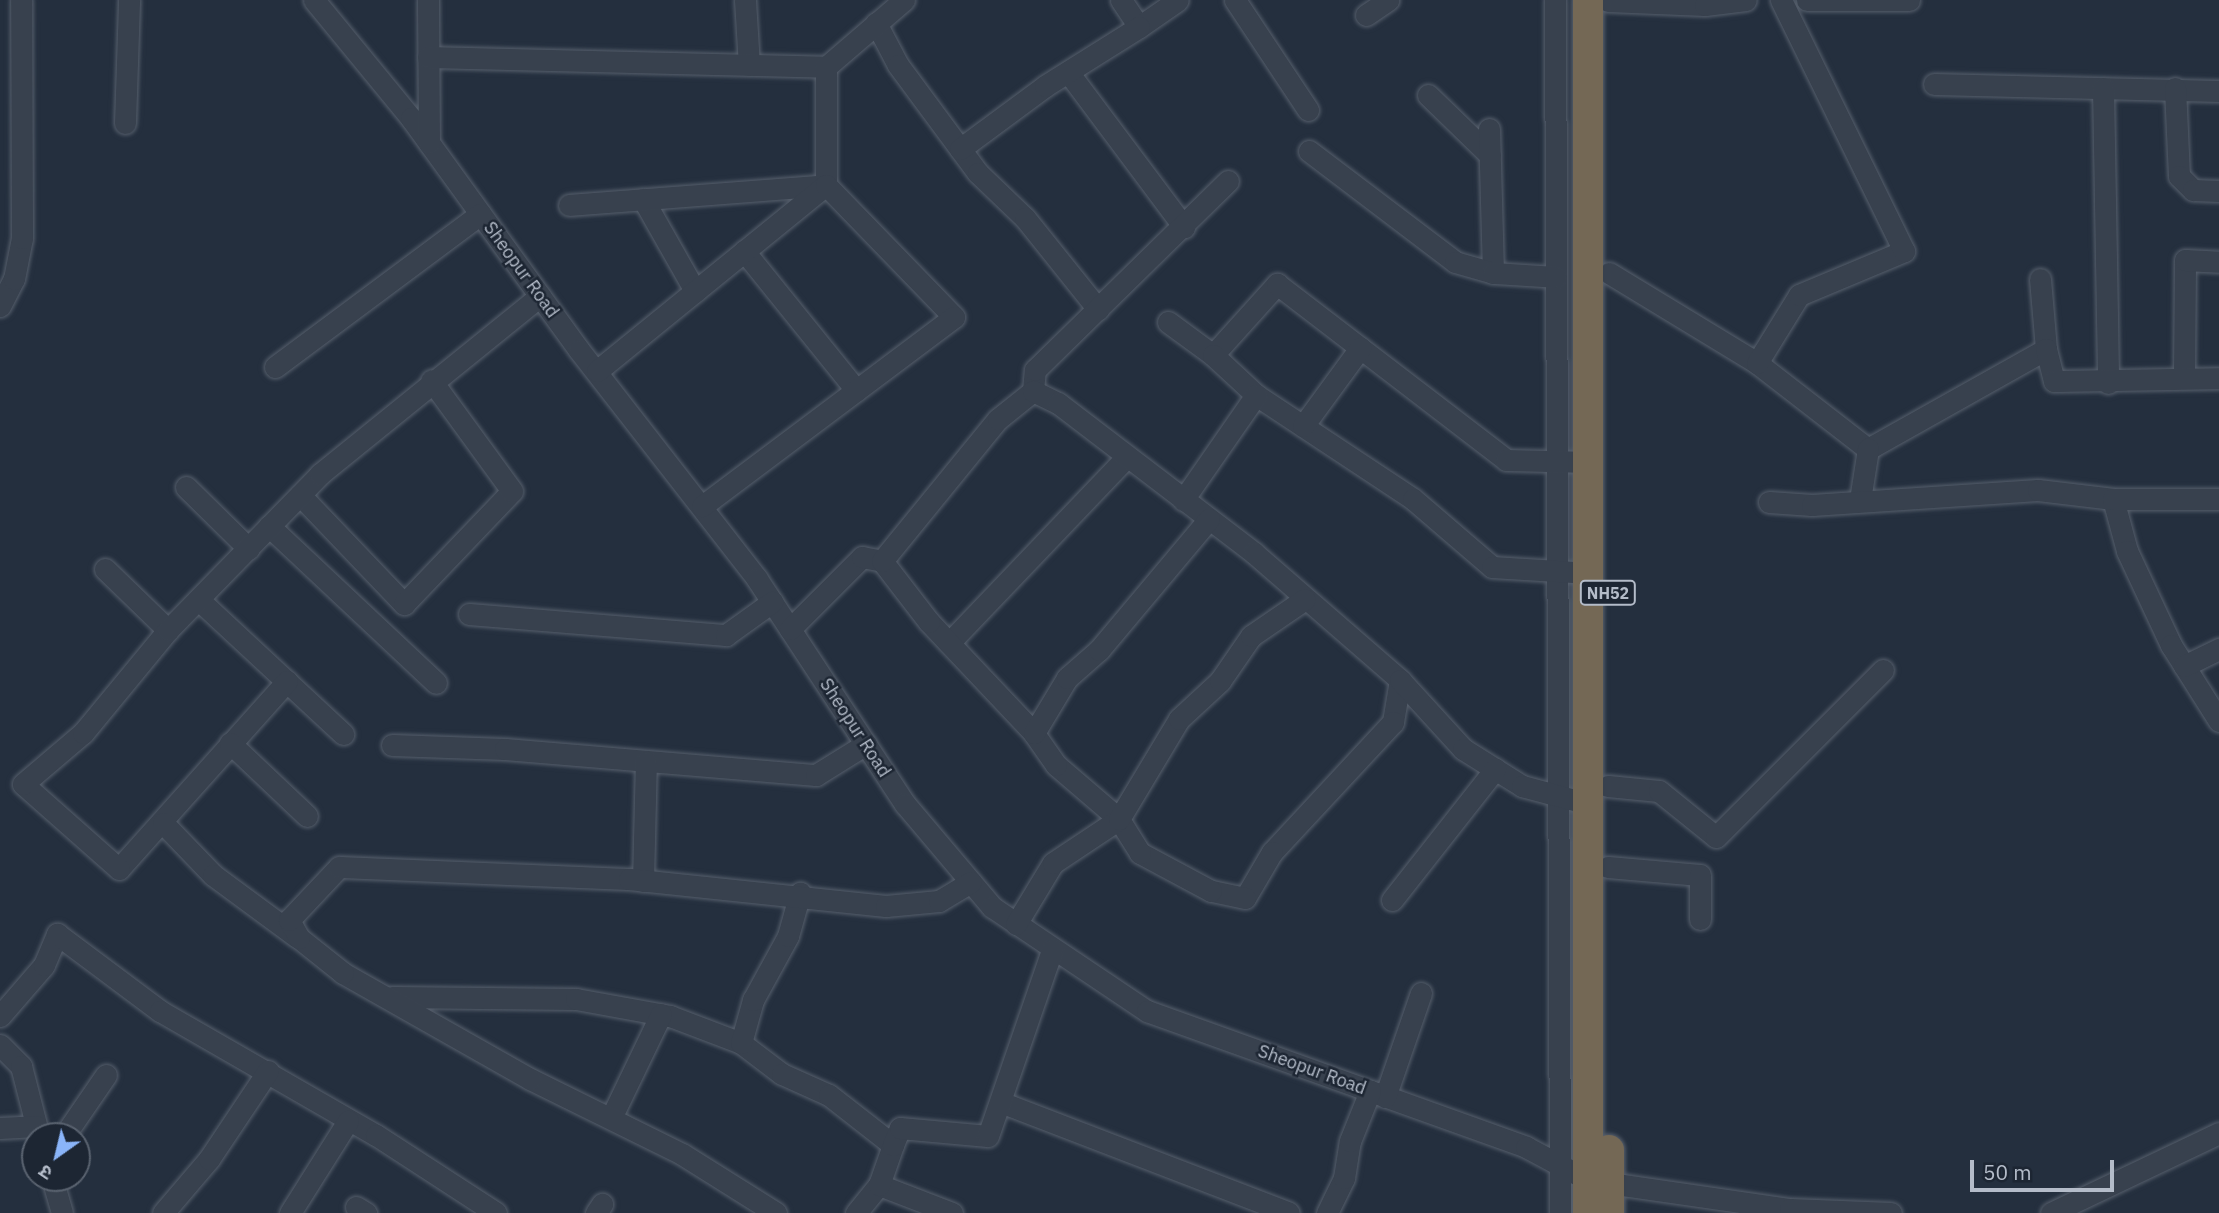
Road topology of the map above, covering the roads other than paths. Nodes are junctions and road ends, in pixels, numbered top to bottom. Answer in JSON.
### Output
{"nodes":[{"id":1,"x":21,"y":0,"type":"edge"},
{"id":2,"x":128,"y":0,"type":"edge"},
{"id":3,"x":314,"y":0,"type":"edge"},
{"id":4,"x":428,"y":0,"type":"edge"},
{"id":5,"x":744,"y":0,"type":"edge"},
{"id":6,"x":904,"y":0,"type":"edge"},
{"id":7,"x":1121,"y":0,"type":"edge"},
{"id":8,"x":1178,"y":0,"type":"edge"},
{"id":9,"x":1236,"y":0,"type":"edge"},
{"id":10,"x":1388,"y":0,"type":"edge"},
{"id":11,"x":1555,"y":0,"type":"edge"},
{"id":12,"x":1601,"y":0,"type":"edge"},
{"id":13,"x":1746,"y":0,"type":"edge"},
{"id":14,"x":1781,"y":0,"type":"edge"},
{"id":15,"x":1807,"y":0,"type":"edge"},
{"id":16,"x":1909,"y":0,"type":"edge"},
{"id":17,"x":1861,"y":1,"type":"edge"},
{"id":18,"x":1366,"y":15,"type":"dead end"},
{"id":19,"x":876,"y":23,"type":"junction"},
{"id":20,"x":1139,"y":27,"type":"junction"},
{"id":21,"x":428,"y":57,"type":"junction"},
{"id":22,"x":749,"y":65,"type":"junction"},
{"id":23,"x":826,"y":67,"type":"junction"},
{"id":24,"x":1068,"y":72,"type":"junction"},
{"id":25,"x":1934,"y":84,"type":"dead end"},
{"id":26,"x":2104,"y":88,"type":"junction"},
{"id":27,"x":2175,"y":88,"type":"junction"},
{"id":28,"x":2219,"y":91,"type":"edge"},
{"id":29,"x":1428,"y":95,"type":"dead end"},
{"id":30,"x":1308,"y":110,"type":"dead end"},
{"id":31,"x":125,"y":123,"type":"dead end"},
{"id":32,"x":1489,"y":129,"type":"dead end"},
{"id":33,"x":429,"y":143,"type":"junction"},
{"id":34,"x":960,"y":149,"type":"junction"},
{"id":35,"x":1309,"y":151,"type":"dead end"},
{"id":36,"x":1490,"y":155,"type":"junction"},
{"id":37,"x":1228,"y":181,"type":"dead end"},
{"id":38,"x":826,"y":185,"type":"junction"},
{"id":39,"x":2219,"y":191,"type":"edge"},
{"id":40,"x":643,"y":199,"type":"junction"},
{"id":41,"x":569,"y":205,"type":"dead end"},
{"id":42,"x":480,"y":214,"type":"junction"},
{"id":43,"x":1184,"y":227,"type":"junction"},
{"id":44,"x":744,"y":251,"type":"junction"},
{"id":45,"x":2219,"y":262,"type":"edge"},
{"id":46,"x":1493,"y":273,"type":"junction"},
{"id":47,"x":1609,"y":273,"type":"junction"},
{"id":48,"x":1556,"y":276,"type":"junction"},
{"id":49,"x":2040,"y":279,"type":"dead end"},
{"id":50,"x":695,"y":291,"type":"junction"},
{"id":51,"x":540,"y":296,"type":"junction"},
{"id":52,"x":1,"y":305,"type":"edge"},
{"id":53,"x":1098,"y":309,"type":"junction"},
{"id":54,"x":1168,"y":322,"type":"dead end"},
{"id":55,"x":1360,"y":348,"type":"junction"},
{"id":56,"x":2046,"y":349,"type":"junction"},
{"id":57,"x":1213,"y":355,"type":"junction"},
{"id":58,"x":1757,"y":363,"type":"junction"},
{"id":59,"x":275,"y":367,"type":"dead end"},
{"id":60,"x":597,"y":371,"type":"junction"},
{"id":61,"x":2185,"y":377,"type":"junction"},
{"id":62,"x":2219,"y":378,"type":"edge"},
{"id":63,"x":431,"y":380,"type":"junction"},
{"id":64,"x":2108,"y":383,"type":"junction"},
{"id":65,"x":856,"y":390,"type":"junction"},
{"id":66,"x":1033,"y":391,"type":"junction"},
{"id":67,"x":1256,"y":395,"type":"junction"},
{"id":68,"x":1303,"y":426,"type":"junction"},
{"id":69,"x":1868,"y":449,"type":"junction"},
{"id":70,"x":1127,"y":457,"type":"junction"},
{"id":71,"x":1554,"y":462,"type":"junction"},
{"id":72,"x":1591,"y":463,"type":"junction"},
{"id":73,"x":186,"y":487,"type":"dead end"},
{"id":74,"x":300,"y":495,"type":"junction"},
{"id":75,"x":2113,"y":499,"type":"junction"},
{"id":76,"x":2219,"y":499,"type":"edge"},
{"id":77,"x":1183,"y":500,"type":"junction"},
{"id":78,"x":1860,"y":500,"type":"junction"},
{"id":79,"x":1769,"y":502,"type":"dead end"},
{"id":80,"x":702,"y":506,"type":"junction"},
{"id":81,"x":1209,"y":519,"type":"junction"},
{"id":82,"x":269,"y":526,"type":"junction"},
{"id":83,"x":249,"y":549,"type":"junction"},
{"id":84,"x":882,"y":561,"type":"junction"},
{"id":85,"x":105,"y":569,"type":"dead end"},
{"id":86,"x":1556,"y":572,"type":"junction"},
{"id":87,"x":1590,"y":573,"type":"junction"},
{"id":88,"x":1305,"y":599,"type":"junction"},
{"id":89,"x":199,"y":600,"type":"junction"},
{"id":90,"x":772,"y":602,"type":"junction"},
{"id":91,"x":469,"y":614,"type":"dead end"},
{"id":92,"x":790,"y":629,"type":"junction"},
{"id":93,"x":168,"y":630,"type":"junction"},
{"id":94,"x":949,"y":643,"type":"junction"},
{"id":95,"x":2219,"y":649,"type":"edge"},
{"id":96,"x":2184,"y":666,"type":"junction"},
{"id":97,"x":1883,"y":670,"type":"dead end"},
{"id":98,"x":1399,"y":680,"type":"junction"},
{"id":99,"x":287,"y":681,"type":"junction"},
{"id":100,"x":436,"y":683,"type":"dead end"},
{"id":101,"x":2219,"y":721,"type":"edge"},
{"id":102,"x":1034,"y":733,"type":"junction"},
{"id":103,"x":343,"y":734,"type":"dead end"},
{"id":104,"x":230,"y":743,"type":"junction"},
{"id":105,"x":866,"y":744,"type":"junction"},
{"id":106,"x":392,"y":745,"type":"dead end"},
{"id":107,"x":646,"y":762,"type":"junction"},
{"id":108,"x":1495,"y":769,"type":"junction"},
{"id":109,"x":1586,"y":796,"type":"junction"},
{"id":110,"x":307,"y":816,"type":"dead end"},
{"id":111,"x":1119,"y":819,"type":"junction"},
{"id":112,"x":163,"y":823,"type":"junction"},
{"id":113,"x":1608,"y":867,"type":"junction"},
{"id":114,"x":643,"y":881,"type":"junction"},
{"id":115,"x":971,"y":882,"type":"junction"},
{"id":116,"x":800,"y":894,"type":"junction"},
{"id":117,"x":1392,"y":900,"type":"dead end"},
{"id":118,"x":1700,"y":919,"type":"dead end"},
{"id":119,"x":1016,"y":924,"type":"junction"},
{"id":120,"x":299,"y":938,"type":"junction"},
{"id":121,"x":1052,"y":950,"type":"junction"},
{"id":122,"x":1421,"y":993,"type":"dead end"},
{"id":123,"x":386,"y":997,"type":"junction"},
{"id":124,"x":662,"y":1014,"type":"junction"},
{"id":125,"x":0,"y":1016,"type":"edge"},
{"id":126,"x":741,"y":1043,"type":"junction"},
{"id":127,"x":0,"y":1045,"type":"edge"},
{"id":128,"x":268,"y":1071,"type":"junction"},
{"id":129,"x":106,"y":1075,"type":"dead end"},
{"id":130,"x":1378,"y":1094,"type":"junction"},
{"id":131,"x":1003,"y":1103,"type":"junction"},
{"id":132,"x":611,"y":1118,"type":"junction"},
{"id":133,"x":348,"y":1121,"type":"junction"},
{"id":134,"x":36,"y":1122,"type":"edge"},
{"id":135,"x":74,"y":1122,"type":"edge"},
{"id":136,"x":0,"y":1128,"type":"edge"},
{"id":137,"x":21,"y":1130,"type":"edge"},
{"id":138,"x":2219,"y":1133,"type":"edge"},
{"id":139,"x":893,"y":1145,"type":"junction"},
{"id":140,"x":1560,"y":1164,"type":"junction"},
{"id":141,"x":878,"y":1185,"type":"junction"},
{"id":142,"x":56,"y":1192,"type":"edge"},
{"id":143,"x":1602,"y":1193,"type":"edge"},
{"id":144,"x":62,"y":1213,"type":"edge"},
{"id":145,"x":163,"y":1213,"type":"edge"},
{"id":146,"x":290,"y":1213,"type":"edge"},
{"id":147,"x":496,"y":1213,"type":"edge"},
{"id":148,"x":776,"y":1213,"type":"edge"},
{"id":149,"x":856,"y":1213,"type":"edge"},
{"id":150,"x":952,"y":1213,"type":"edge"},
{"id":151,"x":1289,"y":1213,"type":"edge"},
{"id":152,"x":1327,"y":1213,"type":"edge"},
{"id":153,"x":1560,"y":1213,"type":"edge"},
{"id":154,"x":1588,"y":1213,"type":"edge"},
{"id":155,"x":1891,"y":1213,"type":"edge"},
{"id":156,"x":2051,"y":1213,"type":"edge"}],
"edges":[{"from":1,"to":52,"type":"street"},
{"from":2,"to":31,"type":"street"},
{"from":3,"to":33,"type":"street","name":"Sheopur Road"},
{"from":4,"to":21,"type":"street"},
{"from":5,"to":22,"type":"street"},
{"from":6,"to":19,"type":"street"},
{"from":7,"to":20,"type":"street"},
{"from":8,"to":20,"type":"street"},
{"from":9,"to":30,"type":"street"},
{"from":10,"to":18,"type":"street"},
{"from":11,"to":48,"type":"street"},
{"from":12,"to":13,"type":"street"},
{"from":12,"to":47,"type":"highway","number":"NH52"},
{"from":12,"to":72,"type":"highway","number":"NH52"},
{"from":14,"to":58,"type":"street"},
{"from":15,"to":17,"type":"street"},
{"from":16,"to":17,"type":"street"},
{"from":19,"to":23,"type":"street"},
{"from":19,"to":34,"type":"street"},
{"from":20,"to":24,"type":"street"},
{"from":21,"to":22,"type":"street"},
{"from":21,"to":33,"type":"street"},
{"from":22,"to":23,"type":"street"},
{"from":23,"to":38,"type":"street"},
{"from":24,"to":34,"type":"street"},
{"from":24,"to":43,"type":"street"},
{"from":25,"to":26,"type":"street"},
{"from":26,"to":27,"type":"street"},
{"from":26,"to":64,"type":"street"},
{"from":27,"to":28,"type":"street"},
{"from":27,"to":39,"type":"street"},
{"from":29,"to":36,"type":"street"},
{"from":32,"to":36,"type":"street"},
{"from":33,"to":42,"type":"street","name":"Sheopur Road"},
{"from":34,"to":53,"type":"street"},
{"from":35,"to":46,"type":"street"},
{"from":36,"to":46,"type":"street"},
{"from":37,"to":43,"type":"street"},
{"from":38,"to":40,"type":"street"},
{"from":38,"to":44,"type":"street"},
{"from":38,"to":65,"type":"street"},
{"from":40,"to":41,"type":"street"},
{"from":40,"to":50,"type":"street"},
{"from":42,"to":51,"type":"street","name":"Sheopur Road"},
{"from":42,"to":59,"type":"street"},
{"from":43,"to":53,"type":"street"},
{"from":44,"to":50,"type":"street"},
{"from":44,"to":65,"type":"street"},
{"from":45,"to":61,"type":"street"},
{"from":46,"to":48,"type":"street"},
{"from":47,"to":58,"type":"street"},
{"from":47,"to":109,"type":"highway","number":"NH52"},
{"from":48,"to":71,"type":"street"},
{"from":49,"to":56,"type":"street"},
{"from":50,"to":60,"type":"street"},
{"from":51,"to":60,"type":"street","name":"Sheopur Road"},
{"from":51,"to":63,"type":"street"},
{"from":53,"to":66,"type":"street"},
{"from":54,"to":57,"type":"street"},
{"from":55,"to":57,"type":"street"},
{"from":55,"to":68,"type":"street"},
{"from":55,"to":71,"type":"street"},
{"from":56,"to":64,"type":"street"},
{"from":56,"to":69,"type":"street"},
{"from":57,"to":67,"type":"street"},
{"from":58,"to":69,"type":"street"},
{"from":60,"to":80,"type":"street","name":"Sheopur Road"},
{"from":61,"to":62,"type":"street"},
{"from":61,"to":64,"type":"street"},
{"from":63,"to":74,"type":"street"},
{"from":63,"to":74,"type":"street"},
{"from":65,"to":80,"type":"street"},
{"from":66,"to":70,"type":"street"},
{"from":66,"to":84,"type":"street"},
{"from":67,"to":68,"type":"street"},
{"from":67,"to":77,"type":"street"},
{"from":68,"to":86,"type":"street"},
{"from":69,"to":78,"type":"street"},
{"from":70,"to":77,"type":"street"},
{"from":70,"to":94,"type":"street"},
{"from":71,"to":72,"type":"street"},
{"from":71,"to":86,"type":"street"},
{"from":72,"to":87,"type":"highway","number":"NH52"},
{"from":73,"to":83,"type":"street"},
{"from":74,"to":82,"type":"street"},
{"from":75,"to":76,"type":"street"},
{"from":75,"to":78,"type":"street"},
{"from":75,"to":96,"type":"street"},
{"from":77,"to":81,"type":"street"},
{"from":78,"to":79,"type":"street"},
{"from":80,"to":90,"type":"street","name":"Sheopur Road"},
{"from":81,"to":88,"type":"street"},
{"from":81,"to":102,"type":"street"},
{"from":82,"to":83,"type":"street"},
{"from":82,"to":100,"type":"street"},
{"from":83,"to":89,"type":"street"},
{"from":84,"to":92,"type":"street"},
{"from":84,"to":94,"type":"street"},
{"from":85,"to":93,"type":"street"},
{"from":86,"to":87,"type":"street"},
{"from":86,"to":109,"type":"street"},
{"from":87,"to":109,"type":"highway","number":"NH52"},
{"from":88,"to":98,"type":"street"},
{"from":88,"to":111,"type":"street"},
{"from":89,"to":93,"type":"street"},
{"from":89,"to":99,"type":"street"},
{"from":90,"to":91,"type":"street"},
{"from":90,"to":92,"type":"street","name":"Sheopur Road"},
{"from":92,"to":105,"type":"street","name":"Sheopur Road"},
{"from":93,"to":112,"type":"street"},
{"from":94,"to":102,"type":"street"},
{"from":95,"to":96,"type":"street"},
{"from":96,"to":101,"type":"street"},
{"from":97,"to":109,"type":"street"},
{"from":98,"to":108,"type":"street"},
{"from":98,"to":111,"type":"street"},
{"from":99,"to":103,"type":"street"},
{"from":99,"to":104,"type":"street"},
{"from":102,"to":111,"type":"street"},
{"from":104,"to":110,"type":"street"},
{"from":104,"to":112,"type":"street"},
{"from":105,"to":107,"type":"street"},
{"from":105,"to":115,"type":"street","name":"Sheopur Road"},
{"from":106,"to":107,"type":"street"},
{"from":107,"to":114,"type":"street"},
{"from":108,"to":109,"type":"street"},
{"from":108,"to":117,"type":"street"},
{"from":109,"to":113,"type":"highway","number":"NH52"},
{"from":109,"to":140,"type":"street"},
{"from":109,"to":143,"type":"highway","number":"NH52"},
{"from":111,"to":119,"type":"street"},
{"from":112,"to":120,"type":"street"},
{"from":113,"to":118,"type":"street"},
{"from":113,"to":143,"type":"highway","number":"NH52"},
{"from":114,"to":116,"type":"street"},
{"from":114,"to":120,"type":"street"},
{"from":115,"to":116,"type":"street"},
{"from":115,"to":119,"type":"street","name":"Sheopur Road"},
{"from":116,"to":126,"type":"street"},
{"from":119,"to":121,"type":"street","name":"Sheopur Road"},
{"from":120,"to":123,"type":"street"},
{"from":121,"to":130,"type":"street","name":"Sheopur Road"},
{"from":121,"to":131,"type":"street"},
{"from":122,"to":130,"type":"street"},
{"from":123,"to":124,"type":"street"},
{"from":123,"to":132,"type":"street"},
{"from":124,"to":126,"type":"street"},
{"from":124,"to":132,"type":"street"},
{"from":125,"to":128,"type":"street"},
{"from":126,"to":139,"type":"street"},
{"from":127,"to":134,"type":"street"},
{"from":128,"to":133,"type":"street"},
{"from":128,"to":145,"type":"street"},
{"from":129,"to":135,"type":"street"},
{"from":130,"to":140,"type":"street","name":"Sheopur Road"},
{"from":130,"to":152,"type":"street"},
{"from":131,"to":139,"type":"street"},
{"from":131,"to":151,"type":"street"},
{"from":132,"to":148,"type":"street"},
{"from":133,"to":146,"type":"street"},
{"from":133,"to":147,"type":"street"},
{"from":136,"to":137,"type":"street"},
{"from":138,"to":156,"type":"street"},
{"from":139,"to":141,"type":"street"},
{"from":140,"to":143,"type":"street","name":"Sheopur Road"},
{"from":140,"to":153,"type":"street"},
{"from":141,"to":149,"type":"street"},
{"from":141,"to":150,"type":"street"},
{"from":142,"to":144,"type":"street"},
{"from":143,"to":154,"type":"highway","number":"NH52"},
{"from":143,"to":155,"type":"street"}]}
